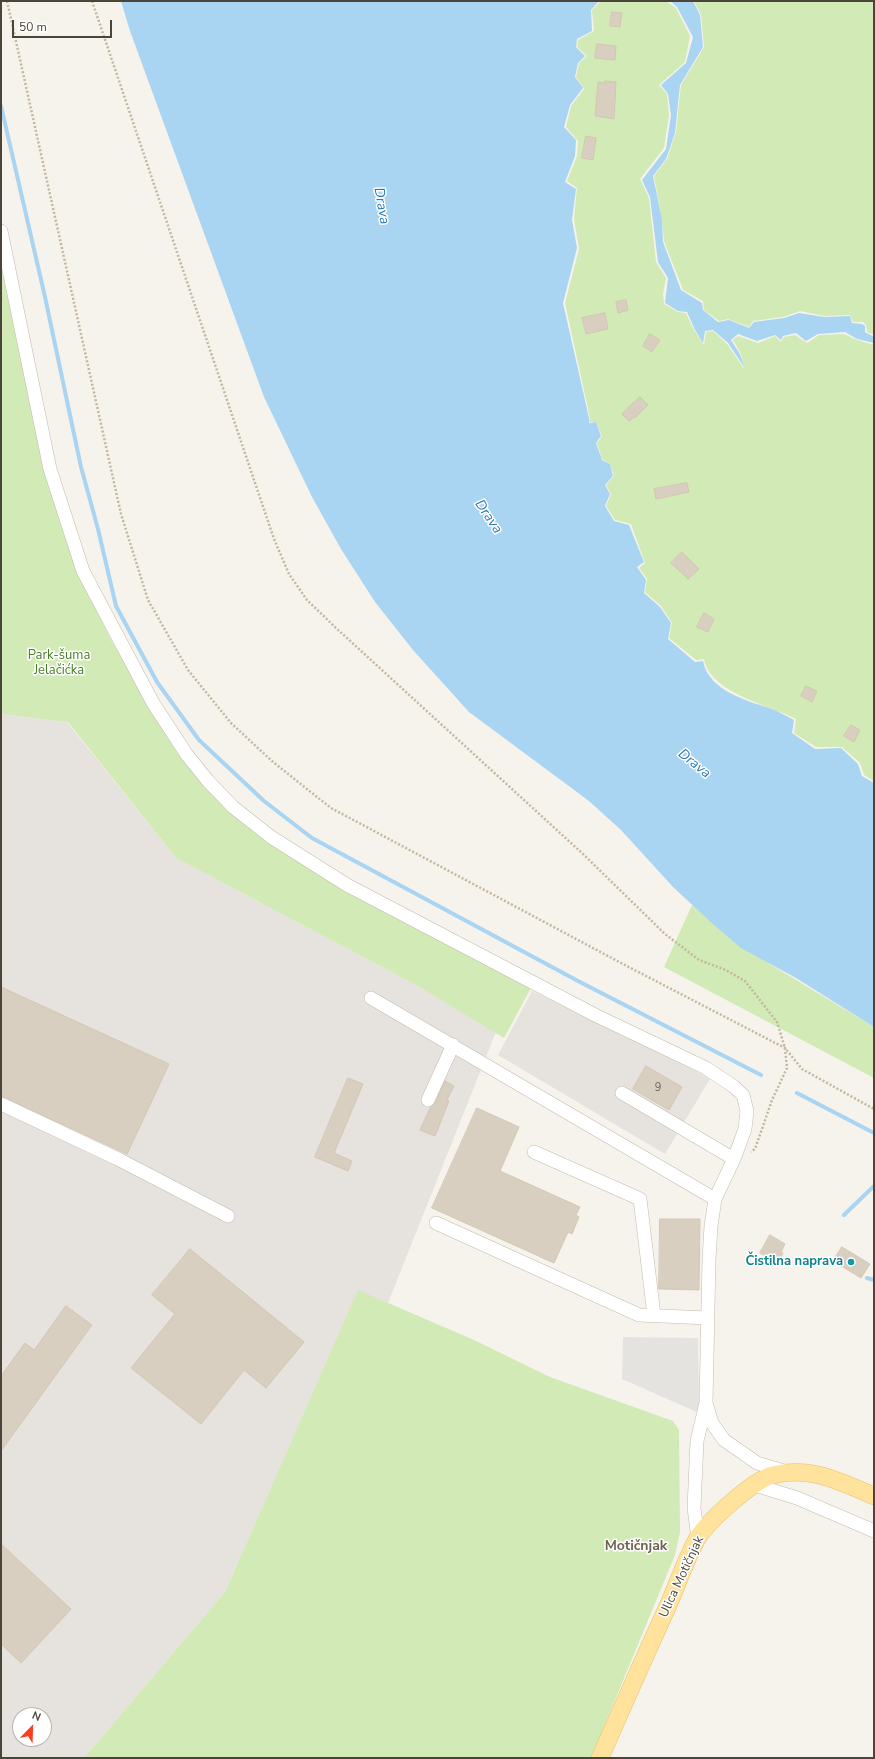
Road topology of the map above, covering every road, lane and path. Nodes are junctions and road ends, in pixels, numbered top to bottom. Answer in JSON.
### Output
{"nodes":[{"id":1,"x":7,"y":1,"type":"edge"},
{"id":2,"x":92,"y":1,"type":"edge"},
{"id":3,"x":1,"y":231,"type":"edge"},
{"id":4,"x":371,"y":998,"type":"dead end"},
{"id":5,"x":453,"y":1045,"type":"junction"},
{"id":6,"x":785,"y":1048,"type":"junction"},
{"id":7,"x":622,"y":1093,"type":"dead end"},
{"id":8,"x":428,"y":1100,"type":"dead end"},
{"id":9,"x":1,"y":1104,"type":"edge"},
{"id":10,"x":874,"y":1109,"type":"edge"},
{"id":11,"x":534,"y":1152,"type":"dead end"},
{"id":12,"x":734,"y":1159,"type":"junction"},
{"id":13,"x":715,"y":1199,"type":"junction"},
{"id":14,"x":228,"y":1216,"type":"dead end"},
{"id":15,"x":436,"y":1223,"type":"dead end"},
{"id":16,"x":654,"y":1315,"type":"junction"},
{"id":17,"x":708,"y":1318,"type":"junction"},
{"id":18,"x":706,"y":1403,"type":"junction"},
{"id":19,"x":789,"y":1473,"type":"junction"},
{"id":20,"x":755,"y":1485,"type":"junction"},
{"id":21,"x":874,"y":1496,"type":"edge"},
{"id":22,"x":874,"y":1531,"type":"edge"},
{"id":23,"x":698,"y":1538,"type":"junction"},
{"id":24,"x":600,"y":1758,"type":"edge"}],
"edges":[{"from":1,"to":6,"type":"path"},
{"from":2,"to":6,"type":"path"},
{"from":3,"to":12,"type":"street"},
{"from":4,"to":5,"type":"street"},
{"from":5,"to":8,"type":"street"},
{"from":5,"to":13,"type":"street"},
{"from":6,"to":10,"type":"path"},
{"from":6,"to":12,"type":"path"},
{"from":7,"to":12,"type":"street"},
{"from":9,"to":14,"type":"street"},
{"from":11,"to":16,"type":"street"},
{"from":12,"to":13,"type":"street"},
{"from":13,"to":17,"type":"street"},
{"from":15,"to":16,"type":"street"},
{"from":16,"to":17,"type":"street"},
{"from":17,"to":18,"type":"street"},
{"from":18,"to":19,"type":"street"},
{"from":18,"to":23,"type":"street"},
{"from":19,"to":20,"type":"main road","name":"Ulica Motičnjak"},
{"from":19,"to":21,"type":"main road","name":"Ulica Motičnjak"},
{"from":20,"to":22,"type":"street"},
{"from":20,"to":23,"type":"main road","name":"Ulica Motičnjak"},
{"from":23,"to":24,"type":"main road","name":"Ulica Motičnjak"}]}
